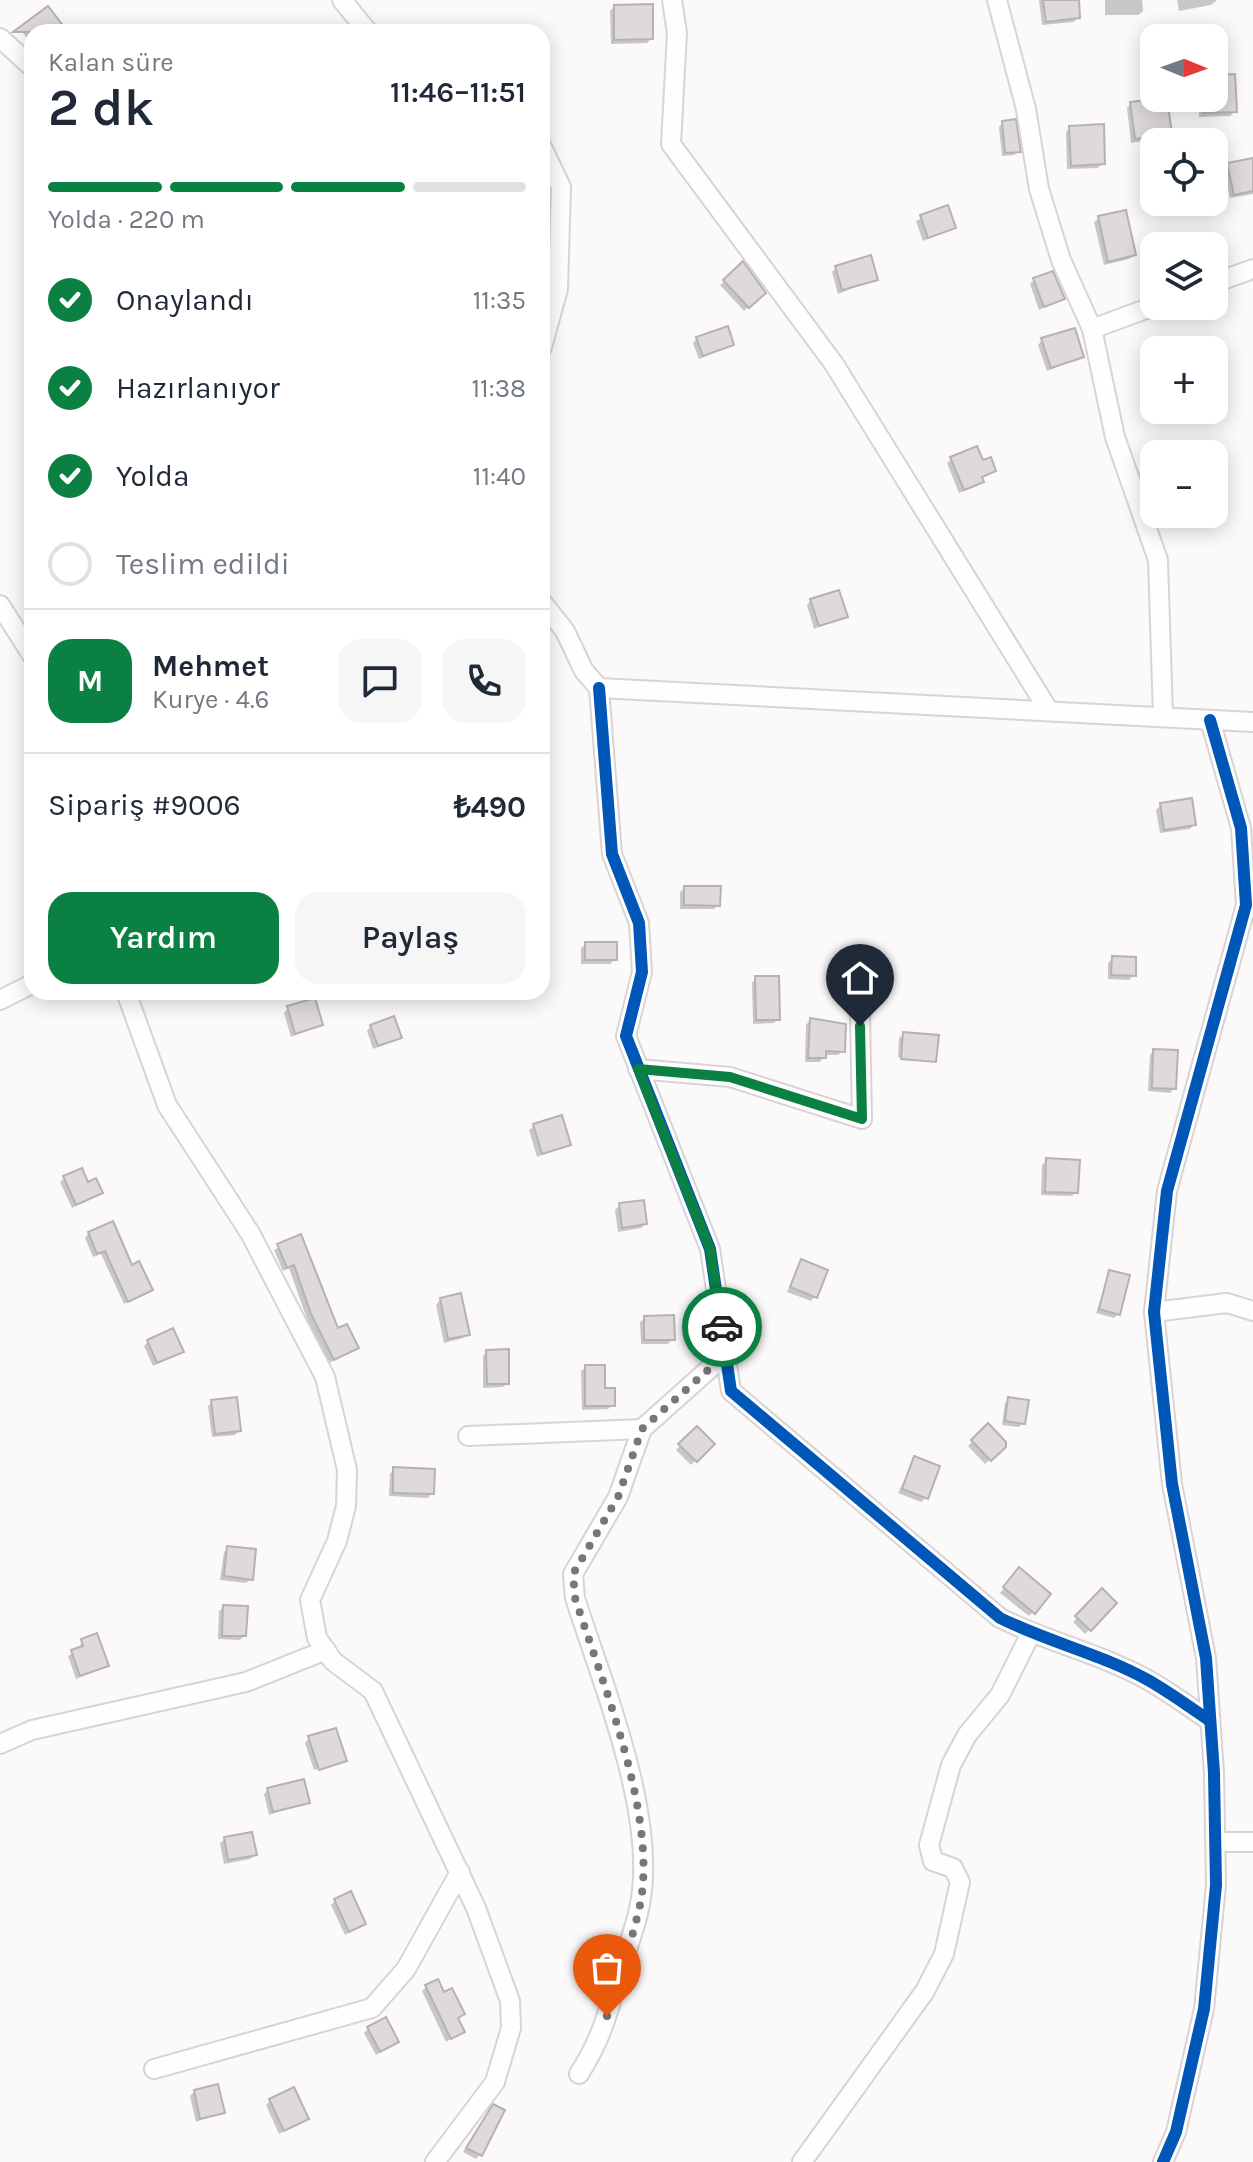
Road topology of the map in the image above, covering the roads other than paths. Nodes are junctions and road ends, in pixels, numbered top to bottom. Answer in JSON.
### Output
{"nodes":[{"id":1,"x":342,"y":0,"type":"edge"},
{"id":2,"x":672,"y":0,"type":"edge"},
{"id":3,"x":997,"y":0,"type":"edge"},
{"id":4,"x":362,"y":24,"type":"edge"},
{"id":5,"x":0,"y":38,"type":"edge"},
{"id":6,"x":24,"y":60,"type":"edge"},
{"id":7,"x":550,"y":164,"type":"edge"},
{"id":8,"x":1253,"y":269,"type":"edge"},
{"id":9,"x":1228,"y":278,"type":"edge"},
{"id":10,"x":1140,"y":311,"type":"edge"},
{"id":11,"x":550,"y":318,"type":"edge"},
{"id":12,"x":1092,"y":329,"type":"junction"},
{"id":13,"x":0,"y":605,"type":"edge"},
{"id":14,"x":550,"y":612,"type":"edge"},
{"id":15,"x":24,"y":642,"type":"edge"},
{"id":16,"x":599,"y":688,"type":"junction"},
{"id":17,"x":1049,"y":711,"type":"junction"},
{"id":18,"x":1163,"y":717,"type":"junction"},
{"id":19,"x":1210,"y":720,"type":"junction"},
{"id":20,"x":1253,"y":722,"type":"edge"},
{"id":21,"x":859,"y":963,"type":"dead end"},
{"id":22,"x":24,"y":988,"type":"edge"},
{"id":23,"x":0,"y":1000,"type":"edge"},
{"id":24,"x":129,"y":1000,"type":"edge"},
{"id":25,"x":638,"y":1069,"type":"junction"},
{"id":26,"x":1253,"y":1311,"type":"edge"},
{"id":27,"x":1154,"y":1312,"type":"junction"},
{"id":28,"x":726,"y":1354,"type":"junction"},
{"id":29,"x":642,"y":1429,"type":"junction"},
{"id":30,"x":468,"y":1436,"type":"dead end"},
{"id":31,"x":1031,"y":1633,"type":"junction"},
{"id":32,"x":326,"y":1650,"type":"junction"},
{"id":33,"x":1210,"y":1721,"type":"junction"},
{"id":34,"x":0,"y":1744,"type":"edge"},
{"id":35,"x":1216,"y":1842,"type":"junction"},
{"id":36,"x":1253,"y":1842,"type":"edge"},
{"id":37,"x":460,"y":1872,"type":"junction"},
{"id":38,"x":154,"y":2069,"type":"dead end"},
{"id":39,"x":579,"y":2074,"type":"dead end"},
{"id":40,"x":435,"y":2162,"type":"edge"},
{"id":41,"x":802,"y":2162,"type":"edge"},
{"id":42,"x":1163,"y":2162,"type":"edge"}],
"edges":[{"from":1,"to":4,"type":"street"},
{"from":2,"to":17,"type":"street"},
{"from":3,"to":12,"type":"street"},
{"from":5,"to":6,"type":"street"},
{"from":7,"to":11,"type":"street"},
{"from":8,"to":9,"type":"street"},
{"from":10,"to":12,"type":"street"},
{"from":12,"to":18,"type":"street"},
{"from":13,"to":15,"type":"street"},
{"from":14,"to":16,"type":"street"},
{"from":16,"to":17,"type":"street"},
{"from":16,"to":25,"type":"street"},
{"from":17,"to":18,"type":"street"},
{"from":18,"to":19,"type":"street"},
{"from":19,"to":20,"type":"street"},
{"from":19,"to":27,"type":"street"},
{"from":21,"to":25,"type":"street"},
{"from":22,"to":23,"type":"street"},
{"from":24,"to":32,"type":"street"},
{"from":25,"to":28,"type":"street"},
{"from":26,"to":27,"type":"street"},
{"from":27,"to":33,"type":"street"},
{"from":28,"to":29,"type":"street"},
{"from":28,"to":31,"type":"street"},
{"from":29,"to":30,"type":"street"},
{"from":29,"to":39,"type":"street"},
{"from":31,"to":33,"type":"street"},
{"from":31,"to":41,"type":"street"},
{"from":32,"to":34,"type":"street"},
{"from":32,"to":37,"type":"street"},
{"from":33,"to":35,"type":"street"},
{"from":35,"to":36,"type":"street"},
{"from":35,"to":42,"type":"street"},
{"from":37,"to":38,"type":"street"},
{"from":37,"to":40,"type":"street"}]}
